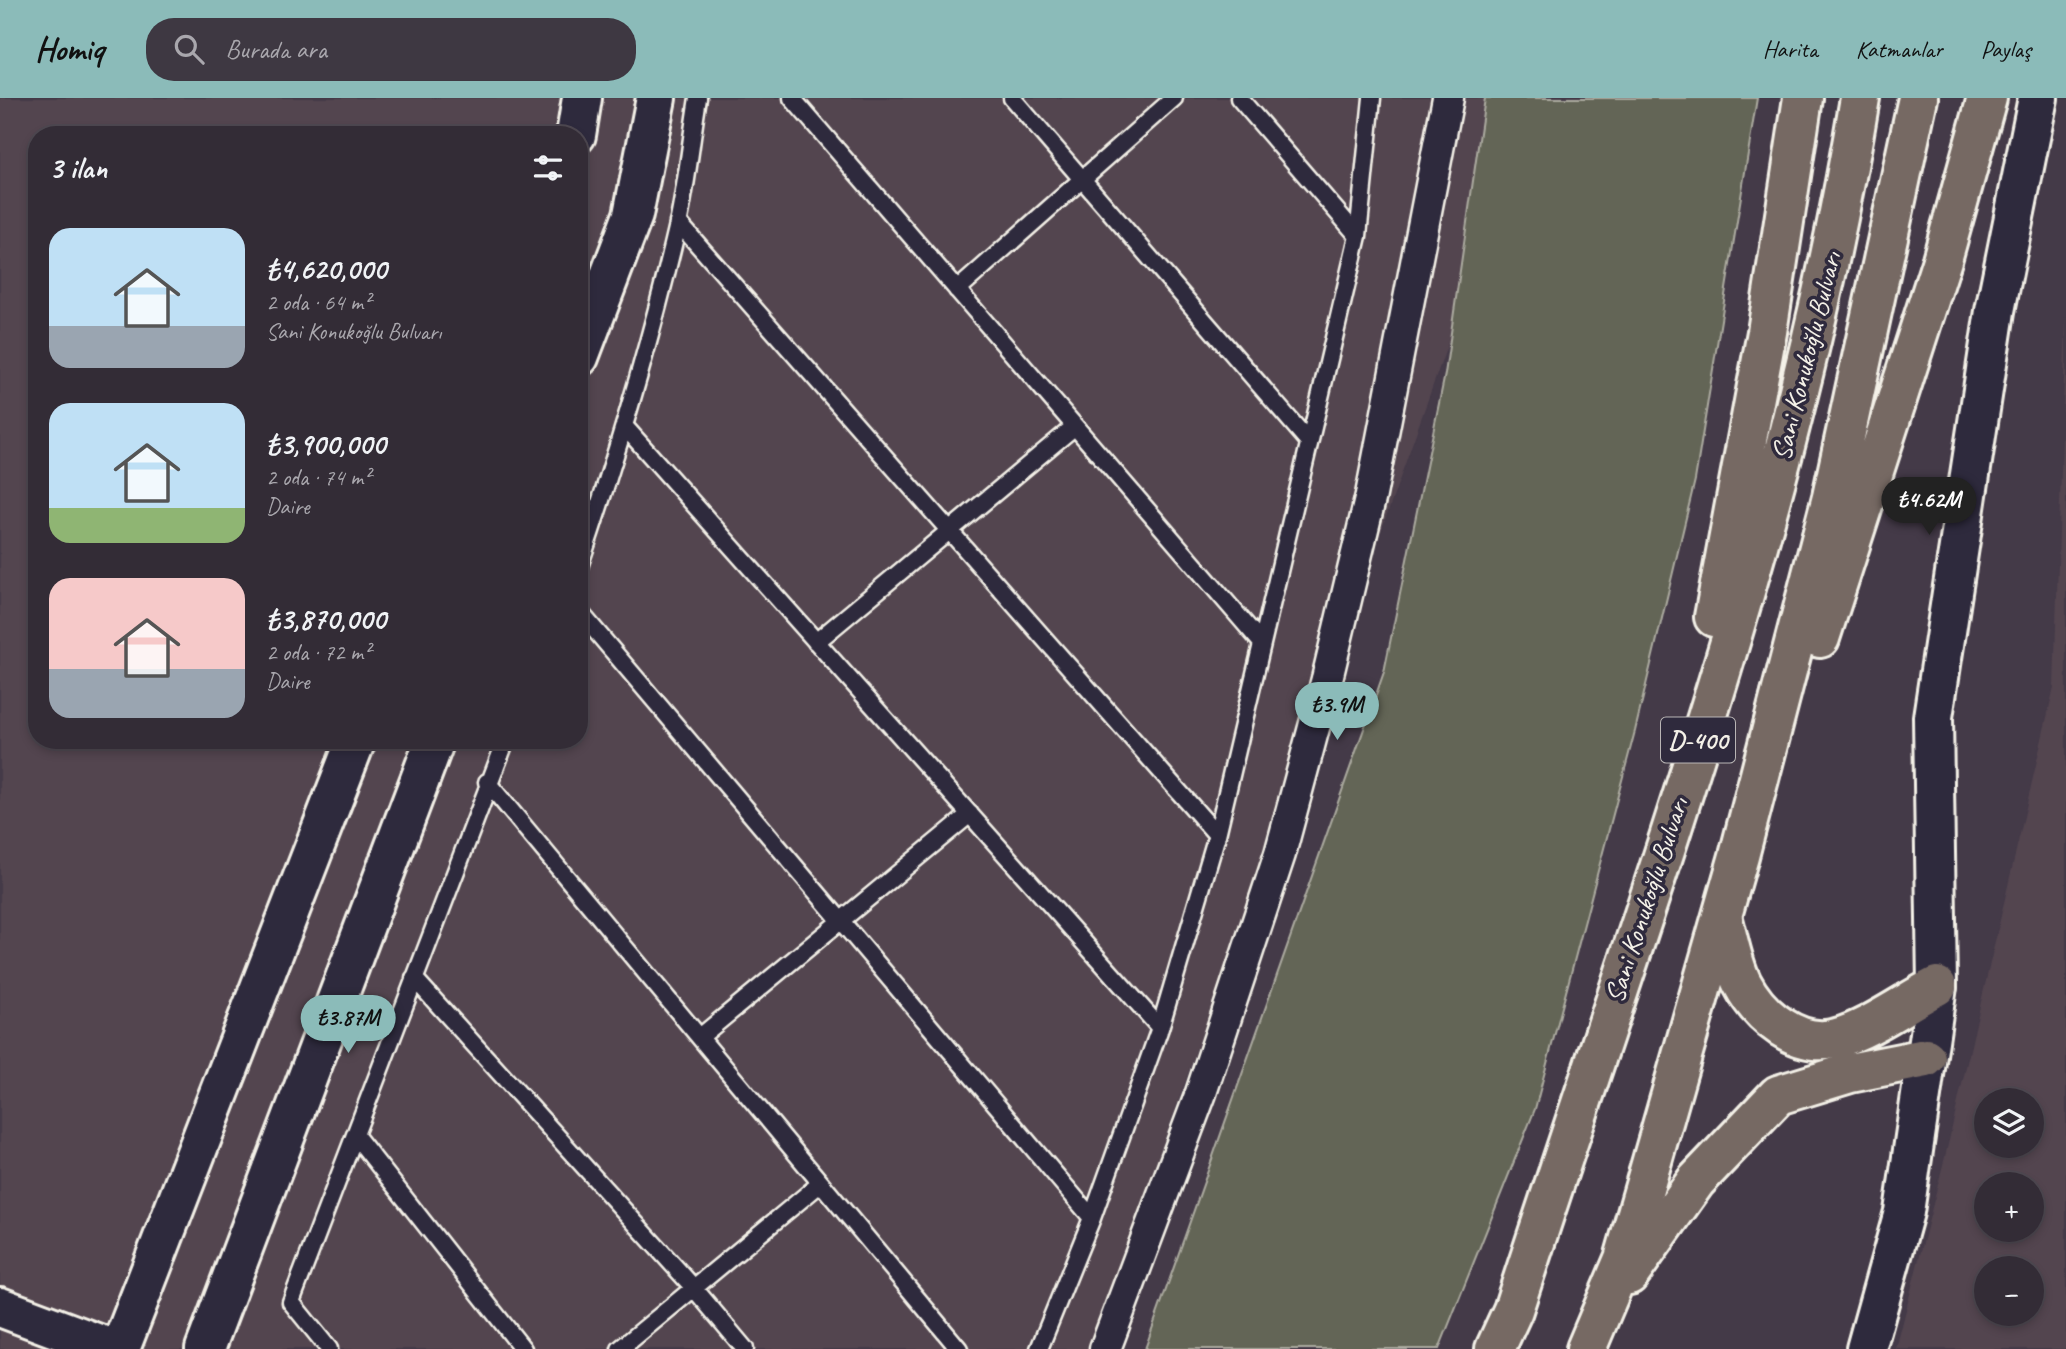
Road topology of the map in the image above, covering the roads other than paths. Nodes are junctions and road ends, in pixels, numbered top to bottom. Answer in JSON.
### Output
{"nodes":[{"id":1,"x":582,"y":98,"type":"edge"},
{"id":2,"x":656,"y":98,"type":"edge"},
{"id":3,"x":698,"y":98,"type":"edge"},
{"id":4,"x":792,"y":98,"type":"edge"},
{"id":5,"x":1012,"y":98,"type":"edge"},
{"id":6,"x":1174,"y":98,"type":"edge"},
{"id":7,"x":1238,"y":98,"type":"edge"},
{"id":8,"x":1372,"y":98,"type":"edge"},
{"id":9,"x":1448,"y":98,"type":"edge"},
{"id":10,"x":1803,"y":98,"type":"edge"},
{"id":11,"x":1987,"y":98,"type":"edge"},
{"id":12,"x":2038,"y":98,"type":"edge"},
{"id":13,"x":1858,"y":109,"type":"edge"},
{"id":14,"x":1915,"y":113,"type":"edge"},
{"id":15,"x":577,"y":126,"type":"edge"},
{"id":16,"x":1081,"y":179,"type":"junction"},
{"id":17,"x":678,"y":222,"type":"junction"},
{"id":18,"x":1358,"y":236,"type":"junction"},
{"id":19,"x":957,"y":290,"type":"junction"},
{"id":20,"x":588,"y":333,"type":"edge"},
{"id":21,"x":1075,"y":426,"type":"junction"},
{"id":22,"x":626,"y":428,"type":"junction"},
{"id":23,"x":1309,"y":442,"type":"junction"},
{"id":24,"x":948,"y":532,"type":"junction"},
{"id":25,"x":588,"y":541,"type":"edge"},
{"id":26,"x":588,"y":622,"type":"edge"},
{"id":27,"x":1260,"y":641,"type":"junction"},
{"id":28,"x":816,"y":642,"type":"junction"},
{"id":29,"x":353,"y":749,"type":"edge"},
{"id":30,"x":432,"y":749,"type":"edge"},
{"id":31,"x":502,"y":749,"type":"edge"},
{"id":32,"x":488,"y":782,"type":"junction"},
{"id":33,"x":1682,"y":794,"type":"junction"},
{"id":34,"x":970,"y":814,"type":"junction"},
{"id":35,"x":1217,"y":835,"type":"junction"},
{"id":36,"x":1739,"y":856,"type":"junction"},
{"id":37,"x":1722,"y":916,"type":"junction"},
{"id":38,"x":837,"y":920,"type":"junction"},
{"id":39,"x":414,"y":978,"type":"junction"},
{"id":40,"x":1937,"y":986,"type":"junction"},
{"id":41,"x":1160,"y":1028,"type":"junction"},
{"id":42,"x":699,"y":1037,"type":"junction"},
{"id":43,"x":1926,"y":1058,"type":"junction"},
{"id":44,"x":355,"y":1135,"type":"junction"},
{"id":45,"x":821,"y":1183,"type":"junction"},
{"id":46,"x":1092,"y":1218,"type":"junction"},
{"id":47,"x":693,"y":1287,"type":"junction"},
{"id":48,"x":0,"y":1307,"type":"edge"},
{"id":49,"x":1601,"y":1314,"type":"junction"},
{"id":50,"x":112,"y":1349,"type":"edge"},
{"id":51,"x":120,"y":1349,"type":"edge"},
{"id":52,"x":205,"y":1349,"type":"edge"},
{"id":53,"x":329,"y":1349,"type":"edge"},
{"id":54,"x":523,"y":1349,"type":"edge"},
{"id":55,"x":620,"y":1349,"type":"edge"},
{"id":56,"x":745,"y":1349,"type":"edge"},
{"id":57,"x":959,"y":1349,"type":"edge"},
{"id":58,"x":1039,"y":1349,"type":"edge"},
{"id":59,"x":1105,"y":1349,"type":"edge"},
{"id":60,"x":1495,"y":1349,"type":"edge"},
{"id":61,"x":1586,"y":1349,"type":"edge"},
{"id":62,"x":1866,"y":1349,"type":"edge"}],
"edges":[{"from":1,"to":15,"type":"street"},
{"from":2,"to":20,"type":"street"},
{"from":3,"to":17,"type":"lane"},
{"from":4,"to":19,"type":"lane"},
{"from":5,"to":16,"type":"lane"},
{"from":6,"to":16,"type":"lane"},
{"from":7,"to":18,"type":"lane"},
{"from":8,"to":18,"type":"lane"},
{"from":9,"to":59,"type":"street"},
{"from":10,"to":33,"type":"highway"},
{"from":11,"to":36,"type":"highway"},
{"from":12,"to":40,"type":"street"},
{"from":13,"to":33,"type":"highway","name":"Sani Konukoğlu Bulvarı","number":"D-400"},
{"from":14,"to":36,"type":"highway","name":"Sani Konukoğlu Bulvarı","number":"D-400"},
{"from":16,"to":19,"type":"lane"},
{"from":16,"to":23,"type":"lane"},
{"from":17,"to":22,"type":"lane"},
{"from":17,"to":24,"type":"lane"},
{"from":18,"to":23,"type":"lane"},
{"from":19,"to":21,"type":"lane"},
{"from":21,"to":24,"type":"lane"},
{"from":21,"to":27,"type":"lane"},
{"from":22,"to":25,"type":"lane"},
{"from":22,"to":28,"type":"lane"},
{"from":23,"to":27,"type":"lane"},
{"from":24,"to":28,"type":"lane"},
{"from":24,"to":35,"type":"lane"},
{"from":26,"to":38,"type":"lane"},
{"from":27,"to":35,"type":"lane"},
{"from":28,"to":34,"type":"lane"},
{"from":29,"to":51,"type":"street"},
{"from":30,"to":52,"type":"street"},
{"from":31,"to":32,"type":"lane"},
{"from":32,"to":39,"type":"lane"},
{"from":32,"to":42,"type":"lane"},
{"from":33,"to":60,"type":"highway","name":"Sani Konukoğlu Bulvarı","number":"D-400"},
{"from":34,"to":38,"type":"lane"},
{"from":34,"to":41,"type":"lane"},
{"from":35,"to":41,"type":"lane"},
{"from":36,"to":37,"type":"highway","name":"Sani Konukoğlu Bulvarı","number":"D-400"},
{"from":37,"to":40,"type":"highway"},
{"from":37,"to":49,"type":"highway","name":"Sani Konukoğlu Bulvarı","number":"D-400"},
{"from":38,"to":42,"type":"lane"},
{"from":38,"to":46,"type":"lane"},
{"from":39,"to":44,"type":"lane"},
{"from":39,"to":47,"type":"lane"},
{"from":40,"to":43,"type":"street"},
{"from":41,"to":46,"type":"lane"},
{"from":42,"to":45,"type":"lane"},
{"from":43,"to":49,"type":"highway"},
{"from":43,"to":62,"type":"street"},
{"from":44,"to":53,"type":"lane"},
{"from":44,"to":54,"type":"lane"},
{"from":45,"to":47,"type":"lane"},
{"from":45,"to":57,"type":"lane"},
{"from":46,"to":58,"type":"lane"},
{"from":47,"to":55,"type":"lane"},
{"from":47,"to":56,"type":"lane"},
{"from":48,"to":50,"type":"street"},
{"from":49,"to":61,"type":"highway","name":"Sani Konukoğlu Bulvarı","number":"D-400"}]}
